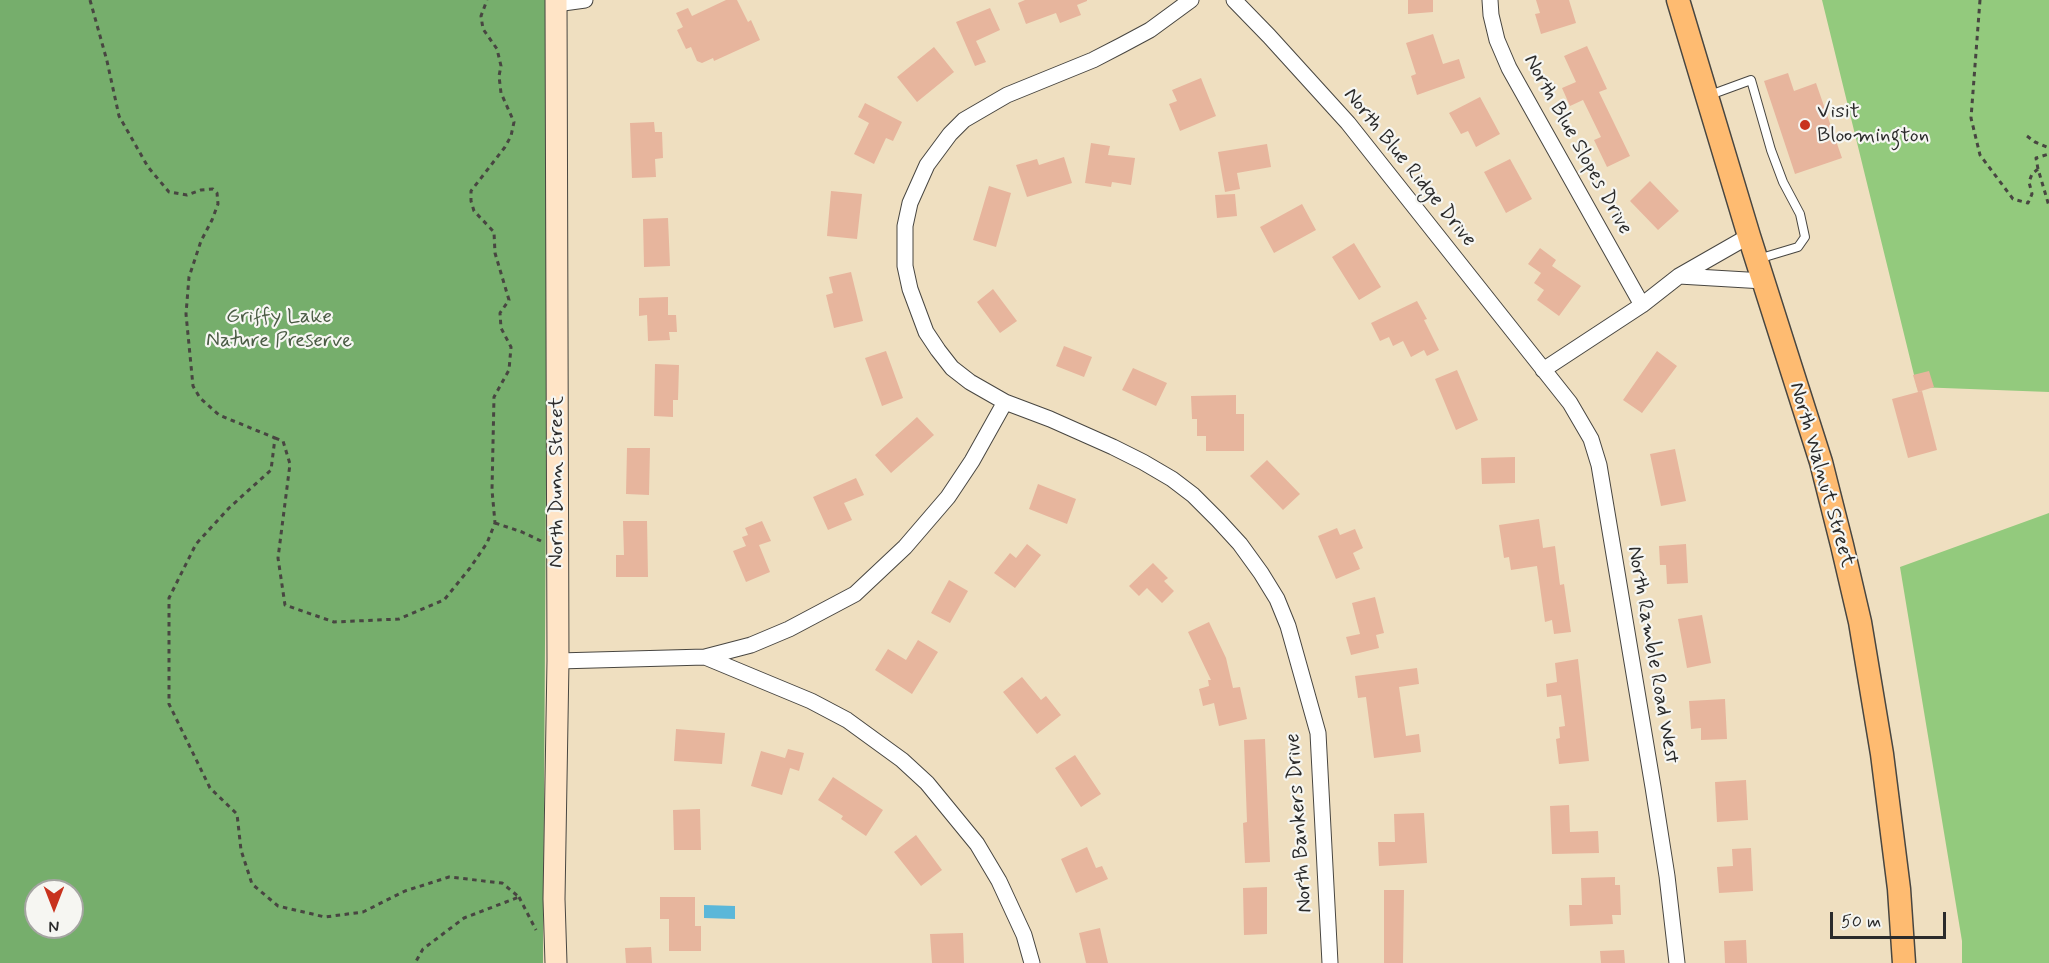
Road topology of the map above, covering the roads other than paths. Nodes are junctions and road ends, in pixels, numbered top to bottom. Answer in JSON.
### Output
{"nodes":[{"id":1,"x":585,"y":0,"type":"edge"},
{"id":2,"x":1191,"y":0,"type":"edge"},
{"id":3,"x":1234,"y":0,"type":"edge"},
{"id":4,"x":1490,"y":0,"type":"edge"},
{"id":5,"x":1677,"y":0,"type":"edge"},
{"id":6,"x":556,"y":2,"type":"edge"},
{"id":7,"x":1706,"y":96,"type":"junction"},
{"id":8,"x":1749,"y":236,"type":"junction"},
{"id":9,"x":1757,"y":260,"type":"junction"},
{"id":10,"x":1679,"y":276,"type":"junction"},
{"id":11,"x":1764,"y":281,"type":"junction"},
{"id":12,"x":1642,"y":305,"type":"junction"},
{"id":13,"x":1543,"y":370,"type":"junction"},
{"id":14,"x":1005,"y":402,"type":"junction"},
{"id":15,"x":705,"y":657,"type":"junction"},
{"id":16,"x":558,"y":661,"type":"junction"},
{"id":17,"x":556,"y":963,"type":"edge"},
{"id":18,"x":1032,"y":963,"type":"edge"},
{"id":19,"x":1330,"y":963,"type":"edge"},
{"id":20,"x":1677,"y":963,"type":"edge"},
{"id":21,"x":1904,"y":963,"type":"edge"}],
"edges":[{"from":1,"to":6,"type":"street"},
{"from":2,"to":14,"type":"street","name":"North Bankers Drive"},
{"from":3,"to":13,"type":"street","name":"North Blue Ridge Drive"},
{"from":4,"to":12,"type":"street","name":"North Blue Slopes Drive"},
{"from":5,"to":7,"type":"main road","name":"North Walnut Street"},
{"from":6,"to":16,"type":"street","name":"North Dunn Street"},
{"from":7,"to":8,"type":"main road","name":"North Walnut Street"},
{"from":7,"to":9,"type":"lane"},
{"from":8,"to":9,"type":"main road","name":"North Walnut Street"},
{"from":8,"to":10,"type":"street"},
{"from":9,"to":11,"type":"main road","name":"North Walnut Street"},
{"from":10,"to":11,"type":"street"},
{"from":10,"to":12,"type":"street"},
{"from":11,"to":21,"type":"main road","name":"North Walnut Street"},
{"from":12,"to":13,"type":"street"},
{"from":13,"to":20,"type":"street","name":"North Ramble Road West"},
{"from":14,"to":15,"type":"street"},
{"from":14,"to":19,"type":"street","name":"North Bankers Drive"},
{"from":15,"to":16,"type":"street"},
{"from":15,"to":18,"type":"street"},
{"from":16,"to":17,"type":"street","name":"North Dunn Street"}]}
